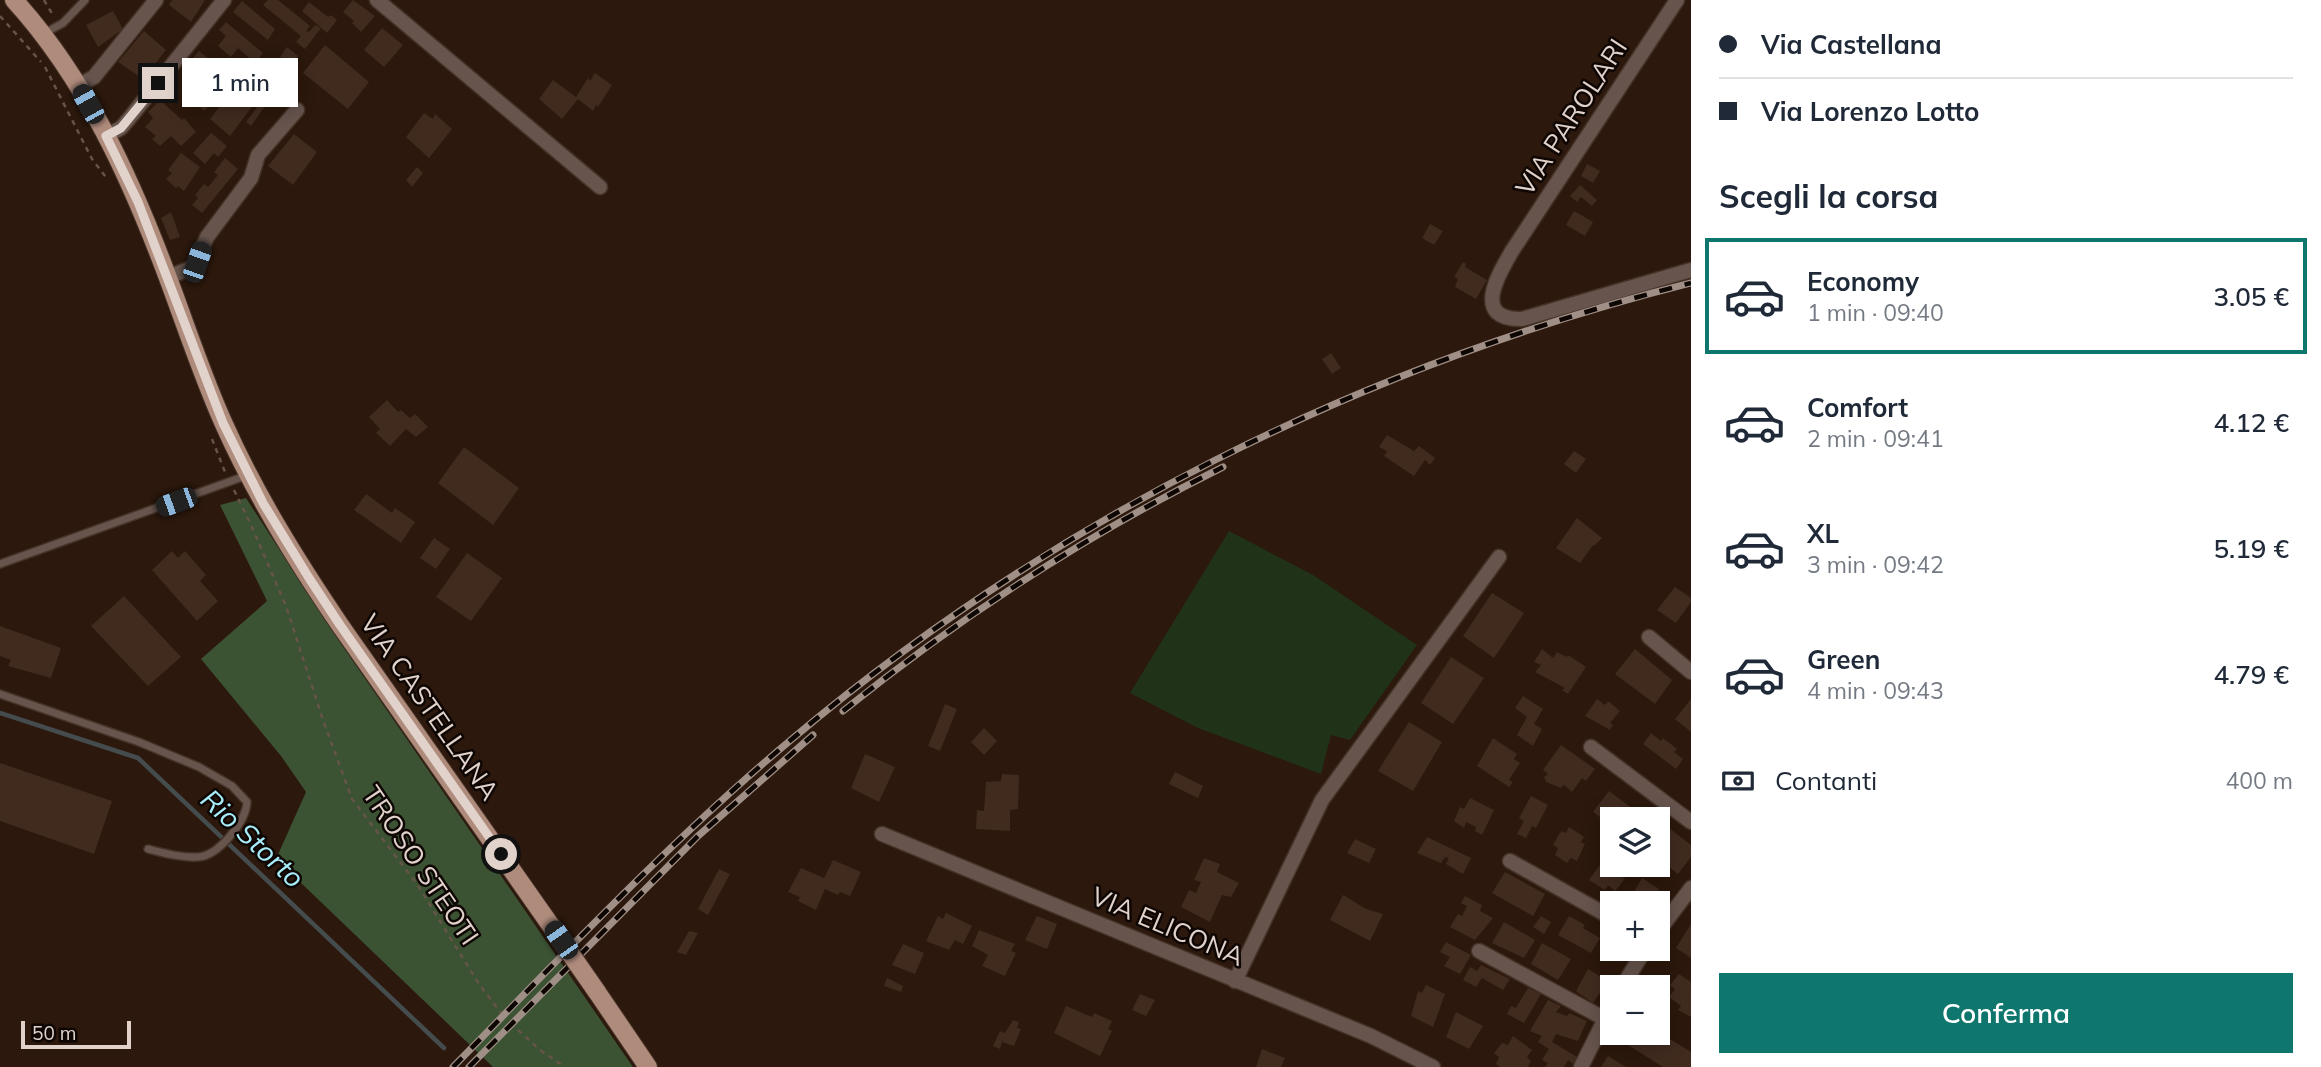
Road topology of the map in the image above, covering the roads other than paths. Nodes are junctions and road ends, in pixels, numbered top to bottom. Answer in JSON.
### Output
{"nodes":[{"id":1,"x":14,"y":0,"type":"edge"},
{"id":2,"x":85,"y":0,"type":"edge"},
{"id":3,"x":156,"y":0,"type":"edge"},
{"id":4,"x":225,"y":0,"type":"edge"},
{"id":5,"x":377,"y":0,"type":"edge"},
{"id":6,"x":1677,"y":0,"type":"edge"},
{"id":7,"x":43,"y":34,"type":"junction"},
{"id":8,"x":78,"y":86,"type":"junction"},
{"id":9,"x":297,"y":110,"type":"dead end"},
{"id":10,"x":106,"y":136,"type":"junction"},
{"id":11,"x":600,"y":187,"type":"dead end"},
{"id":12,"x":1691,"y":270,"type":"edge"},
{"id":13,"x":168,"y":277,"type":"junction"},
{"id":14,"x":248,"y":475,"type":"junction"},
{"id":15,"x":1499,"y":557,"type":"dead end"},
{"id":16,"x":0,"y":564,"type":"edge"},
{"id":17,"x":1649,"y":637,"type":"dead end"},
{"id":18,"x":1691,"y":672,"type":"edge"},
{"id":19,"x":0,"y":694,"type":"edge"},
{"id":20,"x":1591,"y":747,"type":"dead end"},
{"id":21,"x":1691,"y":822,"type":"edge"},
{"id":22,"x":882,"y":834,"type":"dead end"},
{"id":23,"x":148,"y":849,"type":"dead end"},
{"id":24,"x":1510,"y":861,"type":"dead end"},
{"id":25,"x":1688,"y":897,"type":"edge"},
{"id":26,"x":1600,"y":911,"type":"edge"},
{"id":27,"x":1670,"y":918,"type":"edge"},
{"id":28,"x":1479,"y":951,"type":"dead end"},
{"id":29,"x":1235,"y":981,"type":"junction"},
{"id":30,"x":1600,"y":1016,"type":"edge"},
{"id":31,"x":1600,"y":1029,"type":"edge"},
{"id":32,"x":648,"y":1067,"type":"edge"},
{"id":33,"x":1433,"y":1067,"type":"edge"},
{"id":34,"x":1581,"y":1067,"type":"edge"}],
"edges":[{"from":1,"to":7,"type":"main road","name":"VIA CASTELLANA"},
{"from":2,"to":7,"type":"lane"},
{"from":3,"to":8,"type":"street"},
{"from":4,"to":10,"type":"street"},
{"from":5,"to":11,"type":"street"},
{"from":6,"to":12,"type":"street","name":"VIA PAROLARI"},
{"from":7,"to":8,"type":"main road","name":"VIA CASTELLANA"},
{"from":8,"to":10,"type":"main road","name":"VIA CASTELLANA"},
{"from":9,"to":13,"type":"street"},
{"from":10,"to":13,"type":"main road","name":"VIA CASTELLANA"},
{"from":13,"to":14,"type":"main road","name":"VIA CASTELLANA"},
{"from":14,"to":16,"type":"lane"},
{"from":14,"to":32,"type":"main road","name":"VIA CASTELLANA","bridge":true},
{"from":15,"to":29,"type":"street"},
{"from":17,"to":18,"type":"street"},
{"from":19,"to":23,"type":"lane"},
{"from":20,"to":21,"type":"street"},
{"from":22,"to":29,"type":"street","name":"VIA ELICONA"},
{"from":24,"to":26,"type":"street"},
{"from":25,"to":27,"type":"street"},
{"from":28,"to":30,"type":"street"},
{"from":29,"to":33,"type":"street","name":"VIA ELICONA"},
{"from":31,"to":34,"type":"street"}]}
